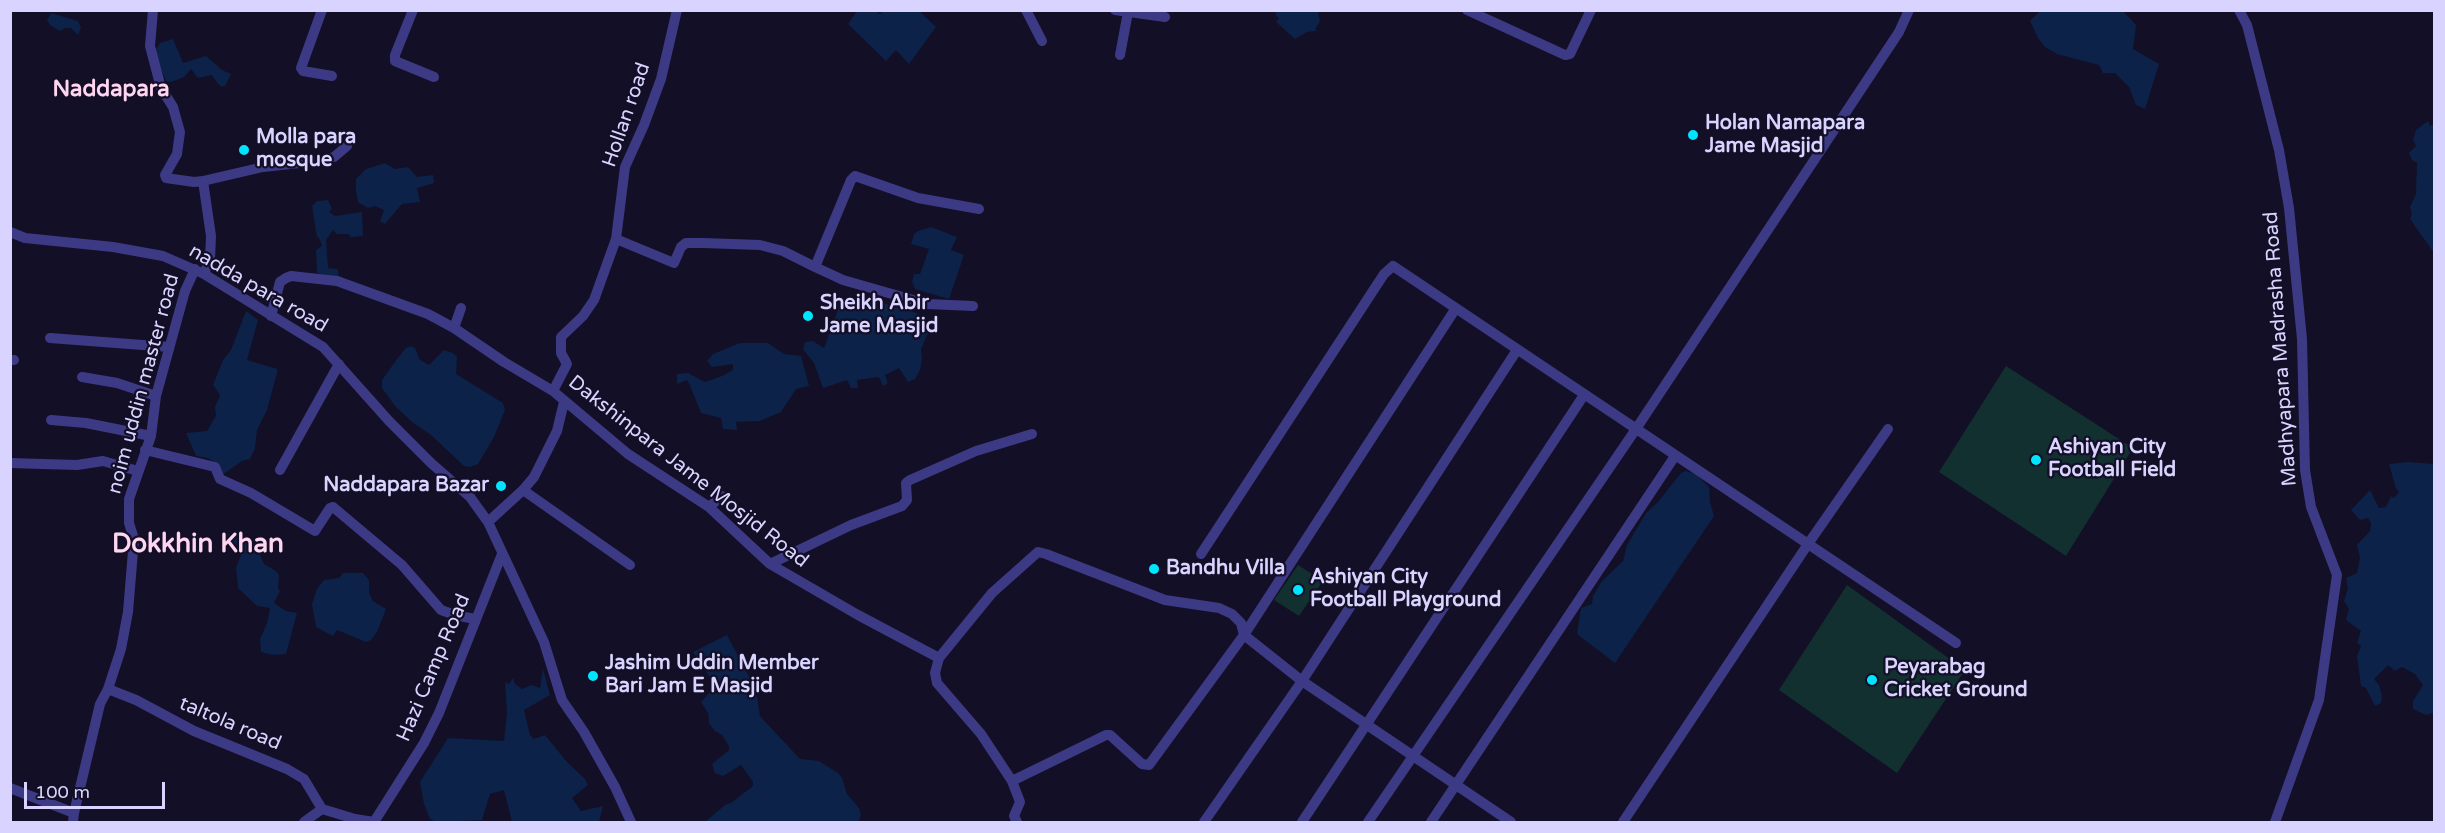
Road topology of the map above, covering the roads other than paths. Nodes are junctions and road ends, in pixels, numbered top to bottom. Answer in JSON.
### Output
{"nodes":[{"id":1,"x":153,"y":10,"type":"edge"},
{"id":2,"x":321,"y":10,"type":"edge"},
{"id":3,"x":413,"y":10,"type":"edge"},
{"id":4,"x":677,"y":10,"type":"edge"},
{"id":5,"x":1026,"y":10,"type":"edge"},
{"id":6,"x":1115,"y":10,"type":"edge"},
{"id":7,"x":1467,"y":10,"type":"edge"},
{"id":8,"x":1591,"y":10,"type":"edge"},
{"id":9,"x":1909,"y":10,"type":"edge"},
{"id":10,"x":2239,"y":10,"type":"edge"},
{"id":11,"x":1128,"y":12,"type":"junction"},
{"id":12,"x":1165,"y":17,"type":"dead end"},
{"id":13,"x":1042,"y":41,"type":"dead end"},
{"id":14,"x":1120,"y":55,"type":"dead end"},
{"id":15,"x":332,"y":76,"type":"dead end"},
{"id":16,"x":434,"y":77,"type":"dead end"},
{"id":17,"x":347,"y":146,"type":"dead end"},
{"id":18,"x":203,"y":181,"type":"junction"},
{"id":19,"x":979,"y":209,"type":"dead end"},
{"id":20,"x":10,"y":232,"type":"edge"},
{"id":21,"x":616,"y":239,"type":"junction"},
{"id":22,"x":814,"y":267,"type":"junction"},
{"id":23,"x":199,"y":272,"type":"junction"},
{"id":24,"x":973,"y":306,"type":"dead end"},
{"id":25,"x":461,"y":308,"type":"dead end"},
{"id":26,"x":1456,"y":309,"type":"junction"},
{"id":27,"x":271,"y":316,"type":"junction"},
{"id":28,"x":454,"y":328,"type":"junction"},
{"id":29,"x":51,"y":338,"type":"dead end"},
{"id":30,"x":169,"y":347,"type":"junction"},
{"id":31,"x":1517,"y":350,"type":"junction"},
{"id":32,"x":339,"y":364,"type":"junction"},
{"id":33,"x":82,"y":377,"type":"dead end"},
{"id":34,"x":553,"y":391,"type":"junction"},
{"id":35,"x":1584,"y":394,"type":"junction"},
{"id":36,"x":156,"y":396,"type":"junction"},
{"id":37,"x":564,"y":402,"type":"junction"},
{"id":38,"x":51,"y":420,"type":"dead end"},
{"id":39,"x":1636,"y":429,"type":"junction"},
{"id":40,"x":1888,"y":429,"type":"dead end"},
{"id":41,"x":1032,"y":434,"type":"dead end"},
{"id":42,"x":151,"y":436,"type":"junction"},
{"id":43,"x":145,"y":450,"type":"junction"},
{"id":44,"x":1676,"y":456,"type":"junction"},
{"id":45,"x":10,"y":463,"type":"edge"},
{"id":46,"x":280,"y":470,"type":"dead end"},
{"id":47,"x":138,"y":471,"type":"junction"},
{"id":48,"x":523,"y":490,"type":"junction"},
{"id":49,"x":722,"y":496,"type":"dead end"},
{"id":50,"x":709,"y":507,"type":"junction"},
{"id":51,"x":488,"y":522,"type":"junction"},
{"id":52,"x":1808,"y":544,"type":"junction"},
{"id":53,"x":502,"y":554,"type":"junction"},
{"id":54,"x":1201,"y":554,"type":"dead end"},
{"id":55,"x":770,"y":564,"type":"junction"},
{"id":56,"x":630,"y":565,"type":"dead end"},
{"id":57,"x":475,"y":619,"type":"junction"},
{"id":58,"x":1244,"y":635,"type":"junction"},
{"id":59,"x":1956,"y":643,"type":"dead end"},
{"id":60,"x":939,"y":658,"type":"junction"},
{"id":61,"x":1302,"y":681,"type":"junction"},
{"id":62,"x":108,"y":689,"type":"junction"},
{"id":63,"x":1368,"y":724,"type":"junction"},
{"id":64,"x":1414,"y":756,"type":"junction"},
{"id":65,"x":1012,"y":781,"type":"junction"},
{"id":66,"x":1456,"y":784,"type":"junction"},
{"id":67,"x":10,"y":788,"type":"edge"},
{"id":68,"x":322,"y":809,"type":"junction"},
{"id":69,"x":73,"y":818,"type":"edge"},
{"id":70,"x":304,"y":822,"type":"edge"},
{"id":71,"x":374,"y":822,"type":"edge"},
{"id":72,"x":631,"y":822,"type":"edge"},
{"id":73,"x":1017,"y":822,"type":"edge"},
{"id":74,"x":1204,"y":822,"type":"edge"},
{"id":75,"x":1302,"y":822,"type":"edge"},
{"id":76,"x":1368,"y":822,"type":"edge"},
{"id":77,"x":1431,"y":822,"type":"edge"},
{"id":78,"x":1511,"y":822,"type":"edge"},
{"id":79,"x":1623,"y":822,"type":"edge"},
{"id":80,"x":2275,"y":822,"type":"edge"}],
"edges":[{"from":1,"to":18,"type":"street"},
{"from":2,"to":15,"type":"street"},
{"from":3,"to":16,"type":"street"},
{"from":4,"to":21,"type":"street","name":"Hollan road"},
{"from":5,"to":13,"type":"street"},
{"from":6,"to":11,"type":"street"},
{"from":7,"to":8,"type":"street"},
{"from":9,"to":39,"type":"street"},
{"from":10,"to":80,"type":"street","name":"Madhyapara Madrasha Road"},
{"from":11,"to":12,"type":"street"},
{"from":11,"to":14,"type":"street"},
{"from":17,"to":18,"type":"street"},
{"from":18,"to":23,"type":"street","name":"noim uddin master road"},
{"from":19,"to":22,"type":"street"},
{"from":20,"to":23,"type":"street","name":"nadda para road"},
{"from":21,"to":22,"type":"street"},
{"from":21,"to":34,"type":"street","name":"Hollan road"},
{"from":22,"to":24,"type":"street"},
{"from":23,"to":27,"type":"street","name":"nadda para road"},
{"from":23,"to":30,"type":"street","name":"noim uddin master road"},
{"from":25,"to":28,"type":"street"},
{"from":26,"to":31,"type":"street"},
{"from":26,"to":54,"type":"street"},
{"from":26,"to":58,"type":"street"},
{"from":27,"to":28,"type":"street","name":"Dakshinpara Jame Mosjid Road"},
{"from":27,"to":32,"type":"street","name":"nadda para road"},
{"from":28,"to":34,"type":"street","name":"Dakshinpara Jame Mosjid Road"},
{"from":29,"to":30,"type":"street"},
{"from":30,"to":36,"type":"street","name":"noim uddin master road"},
{"from":31,"to":35,"type":"street"},
{"from":31,"to":61,"type":"street"},
{"from":32,"to":46,"type":"street"},
{"from":32,"to":51,"type":"street","name":"nadda para road"},
{"from":33,"to":36,"type":"street"},
{"from":34,"to":37,"type":"street","name":"Dakshinpara Jame Mosjid Road"},
{"from":35,"to":39,"type":"street"},
{"from":35,"to":63,"type":"street"},
{"from":36,"to":42,"type":"street","name":"noim uddin master road"},
{"from":37,"to":48,"type":"street"},
{"from":37,"to":50,"type":"street","name":"Dakshinpara Jame Mosjid Road"},
{"from":38,"to":42,"type":"street"},
{"from":39,"to":44,"type":"street"},
{"from":39,"to":64,"type":"street"},
{"from":40,"to":52,"type":"street"},
{"from":41,"to":55,"type":"street"},
{"from":42,"to":43,"type":"street","name":"noim uddin master road"},
{"from":43,"to":47,"type":"street","name":"noim uddin master road"},
{"from":43,"to":57,"type":"street"},
{"from":44,"to":52,"type":"street"},
{"from":44,"to":66,"type":"street"},
{"from":45,"to":47,"type":"street"},
{"from":47,"to":62,"type":"street","name":"noim uddin master road"},
{"from":48,"to":51,"type":"street"},
{"from":48,"to":56,"type":"street"},
{"from":49,"to":50,"type":"street"},
{"from":50,"to":55,"type":"street","name":"Dakshinpara Jame Mosjid Road"},
{"from":51,"to":53,"type":"street","name":"nadda para road"},
{"from":52,"to":59,"type":"street"},
{"from":52,"to":79,"type":"street"},
{"from":53,"to":57,"type":"street","name":"Hazi Camp Road"},
{"from":53,"to":72,"type":"street","name":"nadda para road"},
{"from":55,"to":60,"type":"street","name":"Dakshinpara Jame Mosjid Road"},
{"from":57,"to":71,"type":"street","name":"Hazi Camp Road"},
{"from":58,"to":60,"type":"street"},
{"from":58,"to":61,"type":"street"},
{"from":58,"to":65,"type":"street"},
{"from":60,"to":65,"type":"street"},
{"from":61,"to":63,"type":"street"},
{"from":61,"to":74,"type":"street"},
{"from":62,"to":68,"type":"street","name":"taltola road"},
{"from":62,"to":69,"type":"street","name":"noim uddin master road"},
{"from":63,"to":64,"type":"street"},
{"from":63,"to":75,"type":"street"},
{"from":64,"to":66,"type":"street"},
{"from":64,"to":76,"type":"street"},
{"from":65,"to":73,"type":"street"},
{"from":66,"to":77,"type":"street"},
{"from":66,"to":78,"type":"street"},
{"from":67,"to":69,"type":"street"},
{"from":68,"to":70,"type":"street"},
{"from":68,"to":71,"type":"street"}]}
